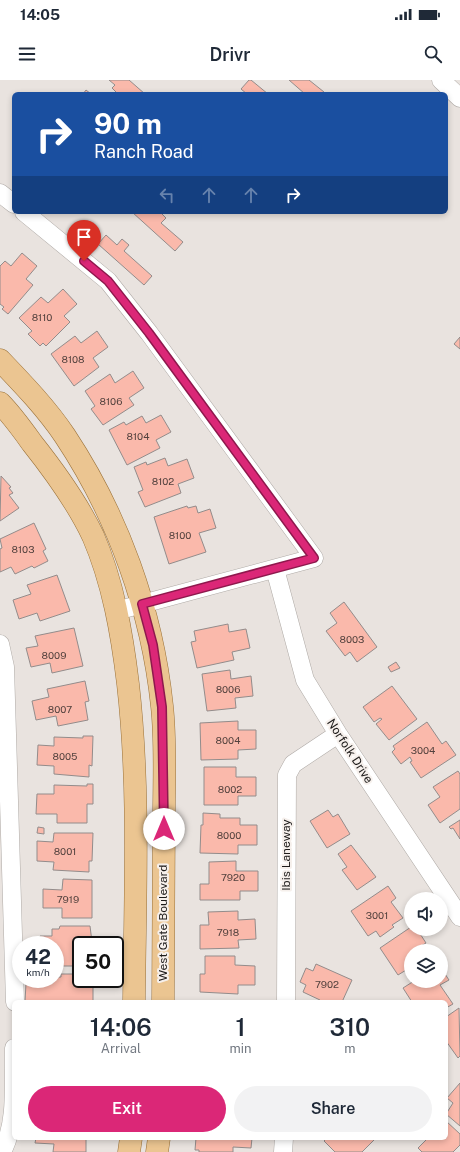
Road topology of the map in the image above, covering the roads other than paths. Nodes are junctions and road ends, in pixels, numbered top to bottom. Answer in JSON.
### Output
{"nodes":[{"id":1,"x":441,"y":80,"type":"edge"},
{"id":2,"x":460,"y":98,"type":"edge"},
{"id":3,"x":0,"y":193,"type":"edge"},
{"id":4,"x":12,"y":202,"type":"edge"},
{"id":5,"x":26,"y":214,"type":"edge"},
{"id":6,"x":0,"y":360,"type":"edge"},
{"id":7,"x":0,"y":403,"type":"edge"},
{"id":8,"x":275,"y":569,"type":"junction"},
{"id":9,"x":142,"y":604,"type":"junction"},
{"id":10,"x":116,"y":611,"type":"junction"},
{"id":11,"x":0,"y":644,"type":"edge"},
{"id":12,"x":338,"y":734,"type":"junction"},
{"id":13,"x":460,"y":917,"type":"edge"},
{"id":14,"x":15,"y":1000,"type":"edge"},
{"id":15,"x":134,"y":1000,"type":"edge"},
{"id":16,"x":163,"y":1000,"type":"edge"},
{"id":17,"x":286,"y":1000,"type":"edge"},
{"id":18,"x":12,"y":1116,"type":"edge"},
{"id":19,"x":131,"y":1140,"type":"edge"},
{"id":20,"x":158,"y":1140,"type":"edge"},
{"id":21,"x":284,"y":1140,"type":"edge"},
{"id":22,"x":2,"y":1152,"type":"edge"},
{"id":23,"x":129,"y":1152,"type":"edge"},
{"id":24,"x":157,"y":1152,"type":"edge"},
{"id":25,"x":283,"y":1152,"type":"edge"}],
"edges":[{"from":1,"to":2,"type":"street"},
{"from":3,"to":4,"type":"street"},
{"from":5,"to":8,"type":"street"},
{"from":6,"to":9,"type":"main road","name":"West Gate Boulevard"},
{"from":7,"to":10,"type":"main road"},
{"from":8,"to":9,"type":"street"},
{"from":8,"to":12,"type":"street","name":"Norfolk Drive"},
{"from":9,"to":10,"type":"street"},
{"from":9,"to":16,"type":"main road","name":"West Gate Boulevard"},
{"from":10,"to":15,"type":"main road"},
{"from":11,"to":14,"type":"street"},
{"from":12,"to":13,"type":"street","name":"Norfolk Drive"},
{"from":12,"to":17,"type":"street","name":"Ibis Laneway"},
{"from":18,"to":22,"type":"street"},
{"from":19,"to":23,"type":"main road"},
{"from":20,"to":24,"type":"main road"},
{"from":21,"to":25,"type":"street"}]}
